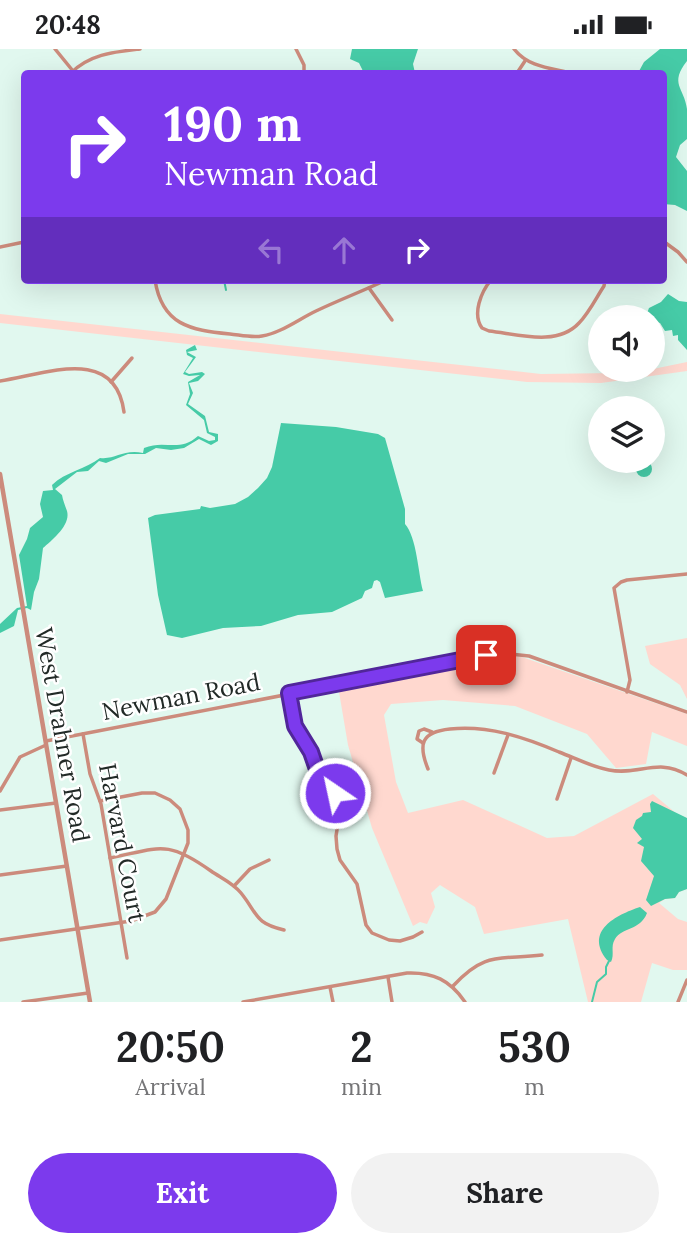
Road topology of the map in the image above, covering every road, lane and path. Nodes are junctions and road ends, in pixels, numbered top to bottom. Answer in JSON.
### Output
{"nodes":[{"id":1,"x":55,"y":49,"type":"edge"},
{"id":2,"x":140,"y":49,"type":"edge"},
{"id":3,"x":296,"y":49,"type":"edge"},
{"id":4,"x":514,"y":49,"type":"edge"},
{"id":5,"x":121,"y":50,"type":"edge"},
{"id":6,"x":525,"y":61,"type":"junction"},
{"id":7,"x":71,"y":70,"type":"edge"},
{"id":8,"x":75,"y":70,"type":"edge"},
{"id":9,"x":304,"y":70,"type":"edge"},
{"id":10,"x":519,"y":70,"type":"edge"},
{"id":11,"x":560,"y":70,"type":"edge"},
{"id":12,"x":21,"y":244,"type":"edge"},
{"id":13,"x":667,"y":244,"type":"edge"},
{"id":14,"x":0,"y":247,"type":"edge"},
{"id":15,"x":687,"y":262,"type":"edge"},
{"id":16,"x":156,"y":284,"type":"edge"},
{"id":17,"x":378,"y":284,"type":"edge"},
{"id":18,"x":488,"y":284,"type":"edge"},
{"id":19,"x":605,"y":284,"type":"edge"},
{"id":20,"x":369,"y":288,"type":"junction"},
{"id":21,"x":392,"y":320,"type":"dead end"},
{"id":22,"x":132,"y":358,"type":"dead end"},
{"id":23,"x":0,"y":381,"type":"edge"},
{"id":24,"x":111,"y":381,"type":"junction"},
{"id":25,"x":124,"y":412,"type":"dead end"},
{"id":26,"x":0,"y":474,"type":"edge"},
{"id":27,"x":687,"y":574,"type":"edge"},
{"id":28,"x":627,"y":692,"type":"junction"},
{"id":29,"x":289,"y":693,"type":"junction"},
{"id":30,"x":687,"y":712,"type":"edge"},
{"id":31,"x":432,"y":732,"type":"junction"},
{"id":32,"x":83,"y":734,"type":"junction"},
{"id":33,"x":508,"y":735,"type":"junction"},
{"id":34,"x":46,"y":743,"type":"junction"},
{"id":35,"x":423,"y":743,"type":"junction"},
{"id":36,"x":571,"y":758,"type":"junction"},
{"id":37,"x":428,"y":769,"type":"dead end"},
{"id":38,"x":494,"y":773,"type":"dead end"},
{"id":39,"x":687,"y":775,"type":"edge"},
{"id":40,"x":0,"y":791,"type":"edge"},
{"id":41,"x":557,"y":799,"type":"dead end"},
{"id":42,"x":100,"y":801,"type":"junction"},
{"id":43,"x":56,"y":803,"type":"junction"},
{"id":44,"x":0,"y":810,"type":"edge"},
{"id":45,"x":184,"y":852,"type":"junction"},
{"id":46,"x":110,"y":858,"type":"junction"},
{"id":47,"x":269,"y":860,"type":"dead end"},
{"id":48,"x":67,"y":866,"type":"junction"},
{"id":49,"x":0,"y":875,"type":"edge"},
{"id":50,"x":234,"y":886,"type":"junction"},
{"id":51,"x":121,"y":923,"type":"junction"},
{"id":52,"x":78,"y":929,"type":"junction"},
{"id":53,"x":285,"y":930,"type":"dead end"},
{"id":54,"x":422,"y":932,"type":"dead end"},
{"id":55,"x":0,"y":940,"type":"edge"},
{"id":56,"x":542,"y":955,"type":"dead end"},
{"id":57,"x":127,"y":958,"type":"dead end"},
{"id":58,"x":388,"y":977,"type":"junction"},
{"id":59,"x":687,"y":980,"type":"edge"},
{"id":60,"x":453,"y":986,"type":"junction"},
{"id":61,"x":330,"y":987,"type":"junction"},
{"id":62,"x":88,"y":993,"type":"junction"},
{"id":63,"x":276,"y":996,"type":"junction"},
{"id":64,"x":23,"y":1002,"type":"edge"},
{"id":65,"x":90,"y":1002,"type":"edge"},
{"id":66,"x":243,"y":1002,"type":"edge"},
{"id":67,"x":277,"y":1002,"type":"edge"},
{"id":68,"x":332,"y":1002,"type":"edge"},
{"id":69,"x":392,"y":1002,"type":"edge"},
{"id":70,"x":465,"y":1002,"type":"edge"},
{"id":71,"x":678,"y":1002,"type":"edge"}],
"edges":[{"from":1,"to":7,"type":"street"},
{"from":2,"to":5,"type":"street"},
{"from":3,"to":9,"type":"street"},
{"from":4,"to":6,"type":"street"},
{"from":5,"to":8,"type":"street"},
{"from":6,"to":10,"type":"street"},
{"from":6,"to":11,"type":"street"},
{"from":12,"to":14,"type":"street"},
{"from":13,"to":15,"type":"street"},
{"from":16,"to":20,"type":"street"},
{"from":17,"to":20,"type":"street"},
{"from":18,"to":19,"type":"street"},
{"from":20,"to":21,"type":"street"},
{"from":22,"to":24,"type":"street"},
{"from":23,"to":24,"type":"street"},
{"from":24,"to":25,"type":"street"},
{"from":26,"to":34,"type":"street","name":"West Drahner Road"},
{"from":27,"to":28,"type":"street"},
{"from":28,"to":29,"type":"street","name":"Newman Road"},
{"from":28,"to":30,"type":"street","name":"Newman Road"},
{"from":29,"to":32,"type":"street","name":"Newman Road"},
{"from":29,"to":54,"type":"street"},
{"from":31,"to":33,"type":"street"},
{"from":31,"to":35,"type":"street"},
{"from":31,"to":35,"type":"street"},
{"from":32,"to":34,"type":"street","name":"Newman Road"},
{"from":32,"to":42,"type":"street","name":"Harvard Court"},
{"from":33,"to":36,"type":"street"},
{"from":33,"to":38,"type":"street"},
{"from":34,"to":40,"type":"street"},
{"from":34,"to":43,"type":"street","name":"West Drahner Road"},
{"from":35,"to":37,"type":"street"},
{"from":36,"to":39,"type":"street"},
{"from":36,"to":41,"type":"street"},
{"from":42,"to":45,"type":"street"},
{"from":42,"to":46,"type":"street","name":"Harvard Court"},
{"from":43,"to":44,"type":"street"},
{"from":43,"to":48,"type":"street","name":"West Drahner Road"},
{"from":45,"to":46,"type":"street"},
{"from":45,"to":50,"type":"street"},
{"from":45,"to":51,"type":"street"},
{"from":46,"to":51,"type":"street","name":"Harvard Court"},
{"from":47,"to":50,"type":"street"},
{"from":48,"to":49,"type":"street"},
{"from":48,"to":52,"type":"street","name":"West Drahner Road"},
{"from":50,"to":53,"type":"street"},
{"from":51,"to":52,"type":"street"},
{"from":51,"to":57,"type":"street","name":"Harvard Court"},
{"from":52,"to":55,"type":"street"},
{"from":52,"to":62,"type":"street","name":"West Drahner Road"},
{"from":56,"to":60,"type":"street"},
{"from":58,"to":60,"type":"street"},
{"from":58,"to":61,"type":"street"},
{"from":58,"to":69,"type":"street"},
{"from":59,"to":71,"type":"street"},
{"from":60,"to":70,"type":"street"},
{"from":61,"to":63,"type":"street"},
{"from":61,"to":68,"type":"street"},
{"from":62,"to":64,"type":"street"},
{"from":62,"to":65,"type":"street","name":"West Drahner Road"},
{"from":63,"to":66,"type":"street"},
{"from":63,"to":67,"type":"street"}]}
